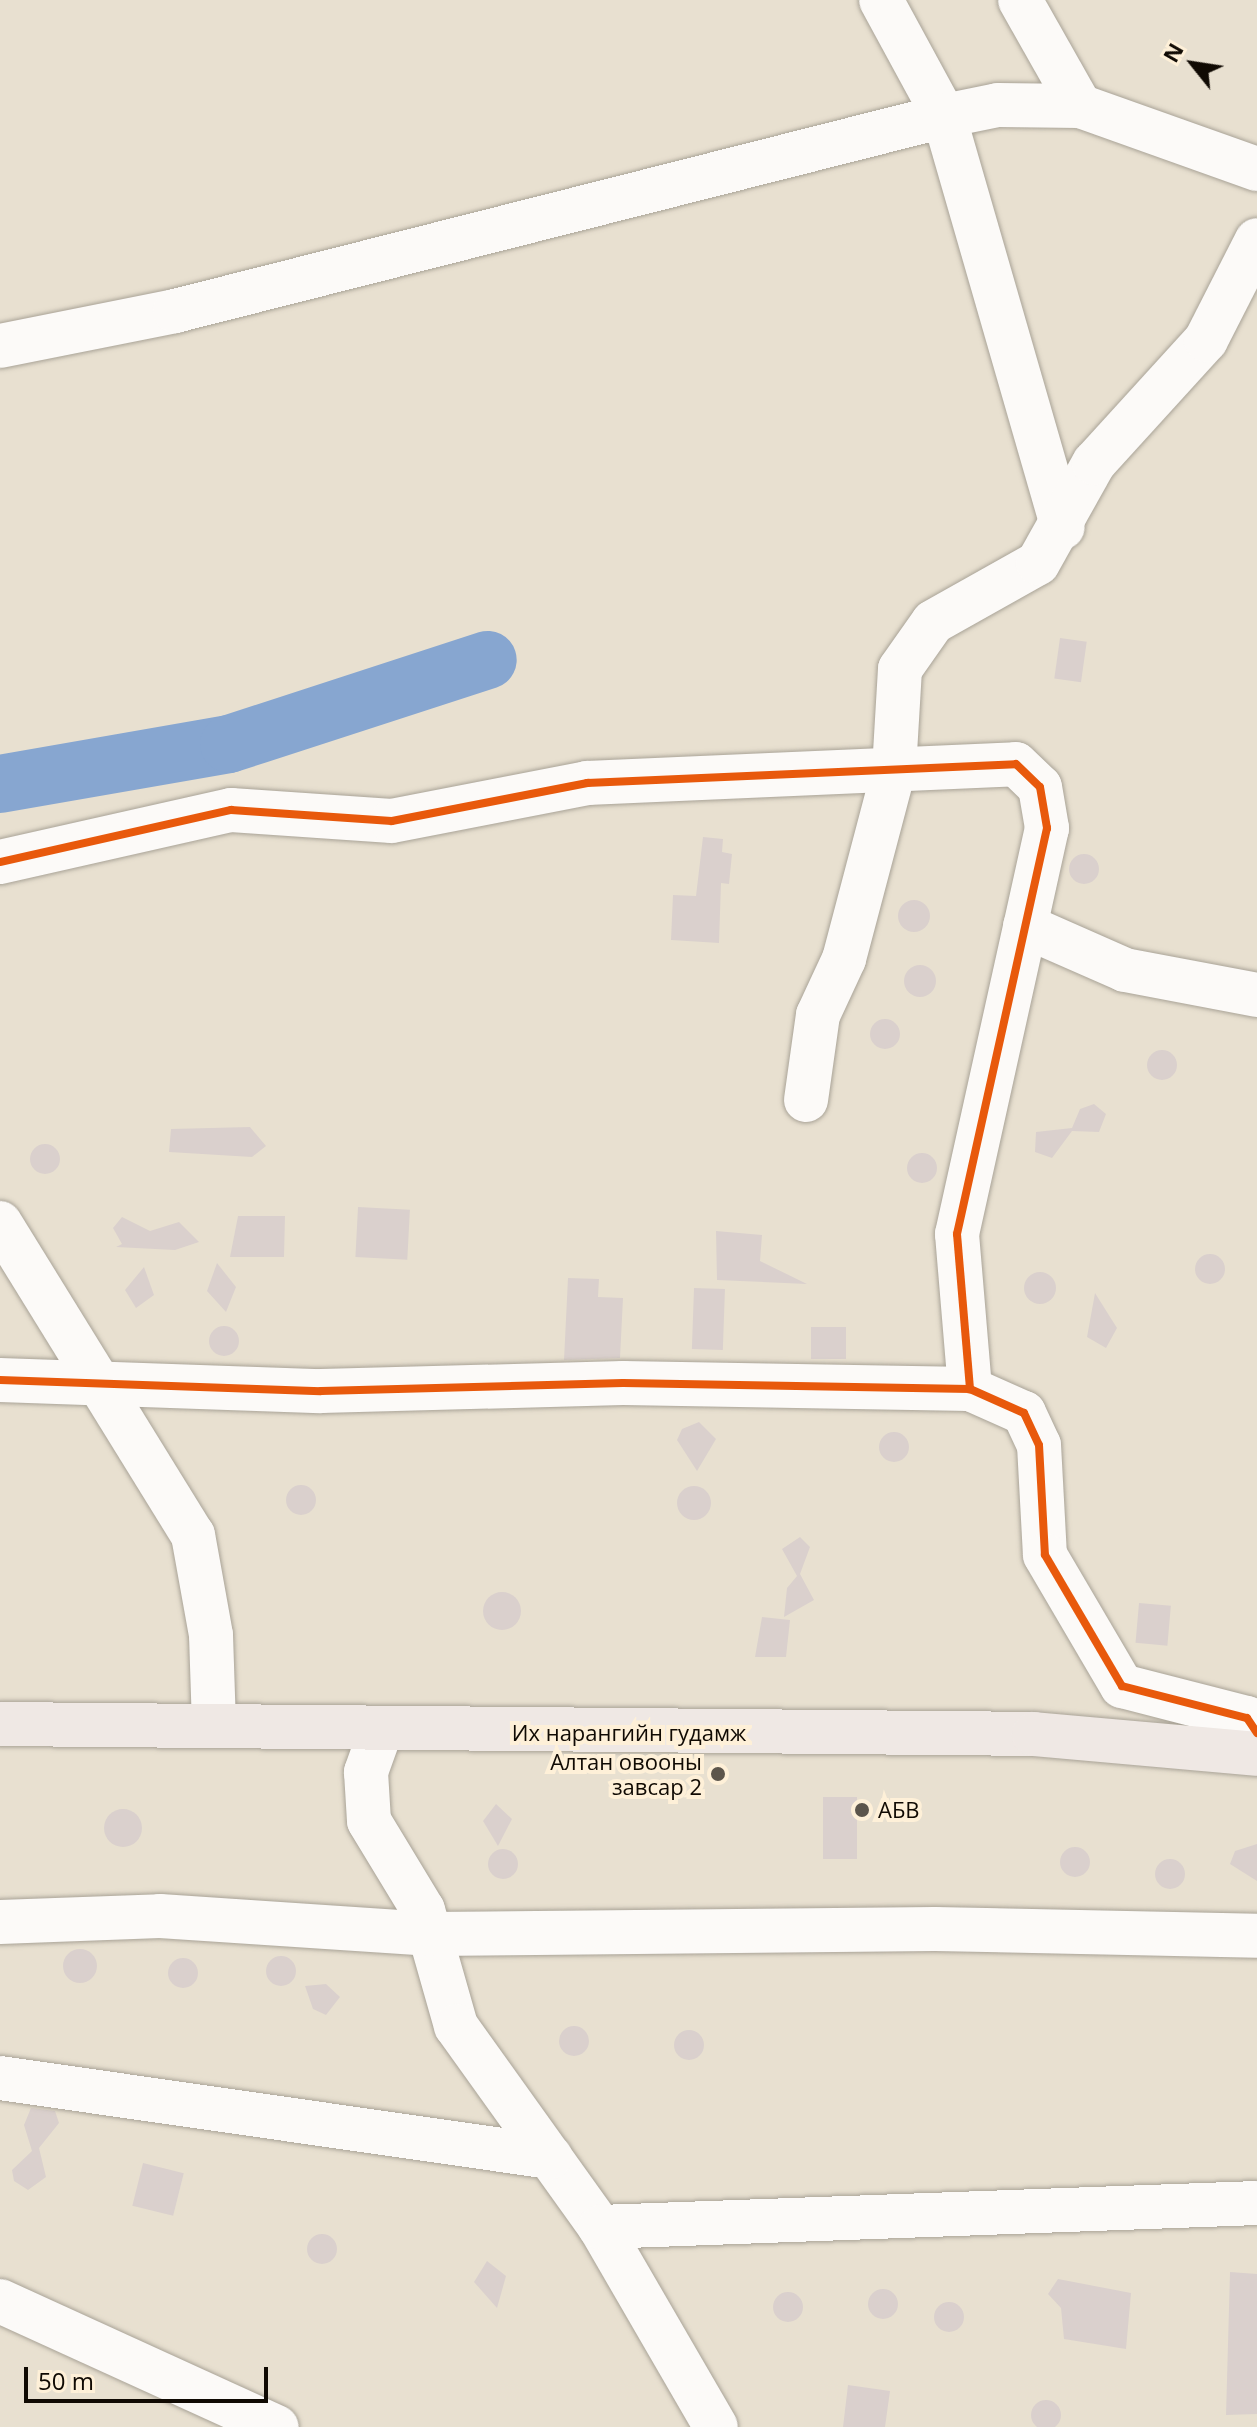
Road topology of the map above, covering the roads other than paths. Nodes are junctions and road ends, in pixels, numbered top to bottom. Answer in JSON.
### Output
{"nodes":[{"id":1,"x":881,"y":0,"type":"edge"},
{"id":2,"x":1020,"y":0,"type":"edge"},
{"id":3,"x":1080,"y":106,"type":"junction"},
{"id":4,"x":944,"y":116,"type":"junction"},
{"id":5,"x":1257,"y":169,"type":"edge"},
{"id":6,"x":1257,"y":240,"type":"edge"},
{"id":7,"x":0,"y":346,"type":"edge"},
{"id":8,"x":1063,"y":527,"type":"junction"},
{"id":9,"x":894,"y":770,"type":"junction"},
{"id":10,"x":0,"y":862,"type":"edge"},
{"id":11,"x":1025,"y":926,"type":"junction"},
{"id":12,"x":1257,"y":995,"type":"edge"},
{"id":13,"x":806,"y":1100,"type":"dead end"},
{"id":14,"x":0,"y":1223,"type":"edge"},
{"id":15,"x":0,"y":1380,"type":"edge"},
{"id":16,"x":98,"y":1382,"type":"junction"},
{"id":17,"x":970,"y":1389,"type":"junction"},
{"id":18,"x":0,"y":1724,"type":"edge"},
{"id":19,"x":214,"y":1725,"type":"junction"},
{"id":20,"x":381,"y":1730,"type":"junction"},
{"id":21,"x":1257,"y":1733,"type":"edge"},
{"id":22,"x":1257,"y":1754,"type":"edge"},
{"id":23,"x":0,"y":1922,"type":"edge"},
{"id":24,"x":428,"y":1934,"type":"junction"},
{"id":25,"x":1257,"y":1936,"type":"edge"},
{"id":26,"x":0,"y":2078,"type":"edge"},
{"id":27,"x":550,"y":2157,"type":"junction"},
{"id":28,"x":1257,"y":2203,"type":"edge"},
{"id":29,"x":600,"y":2227,"type":"junction"},
{"id":30,"x":0,"y":2301,"type":"edge"},
{"id":31,"x":277,"y":2427,"type":"edge"},
{"id":32,"x":716,"y":2427,"type":"edge"}],
"edges":[{"from":1,"to":4,"type":"street"},
{"from":2,"to":3,"type":"street"},
{"from":3,"to":4,"type":"street"},
{"from":3,"to":5,"type":"street"},
{"from":4,"to":7,"type":"street"},
{"from":4,"to":8,"type":"street"},
{"from":6,"to":8,"type":"street"},
{"from":8,"to":9,"type":"street"},
{"from":9,"to":10,"type":"street"},
{"from":9,"to":11,"type":"street"},
{"from":9,"to":13,"type":"street"},
{"from":11,"to":12,"type":"street"},
{"from":11,"to":17,"type":"street"},
{"from":14,"to":16,"type":"street"},
{"from":15,"to":16,"type":"street"},
{"from":16,"to":17,"type":"street"},
{"from":16,"to":19,"type":"street"},
{"from":17,"to":21,"type":"street"},
{"from":18,"to":19,"type":"main road","name":"Их нарангийн гудамж"},
{"from":19,"to":20,"type":"main road","name":"Их нарангийн гудамж"},
{"from":20,"to":22,"type":"main road","name":"Их нарангийн гудамж"},
{"from":20,"to":24,"type":"street"},
{"from":23,"to":24,"type":"street"},
{"from":24,"to":25,"type":"street"},
{"from":24,"to":27,"type":"street"},
{"from":26,"to":27,"type":"street"},
{"from":27,"to":29,"type":"street"},
{"from":28,"to":29,"type":"street"},
{"from":29,"to":32,"type":"street"},
{"from":30,"to":31,"type":"street"}]}
